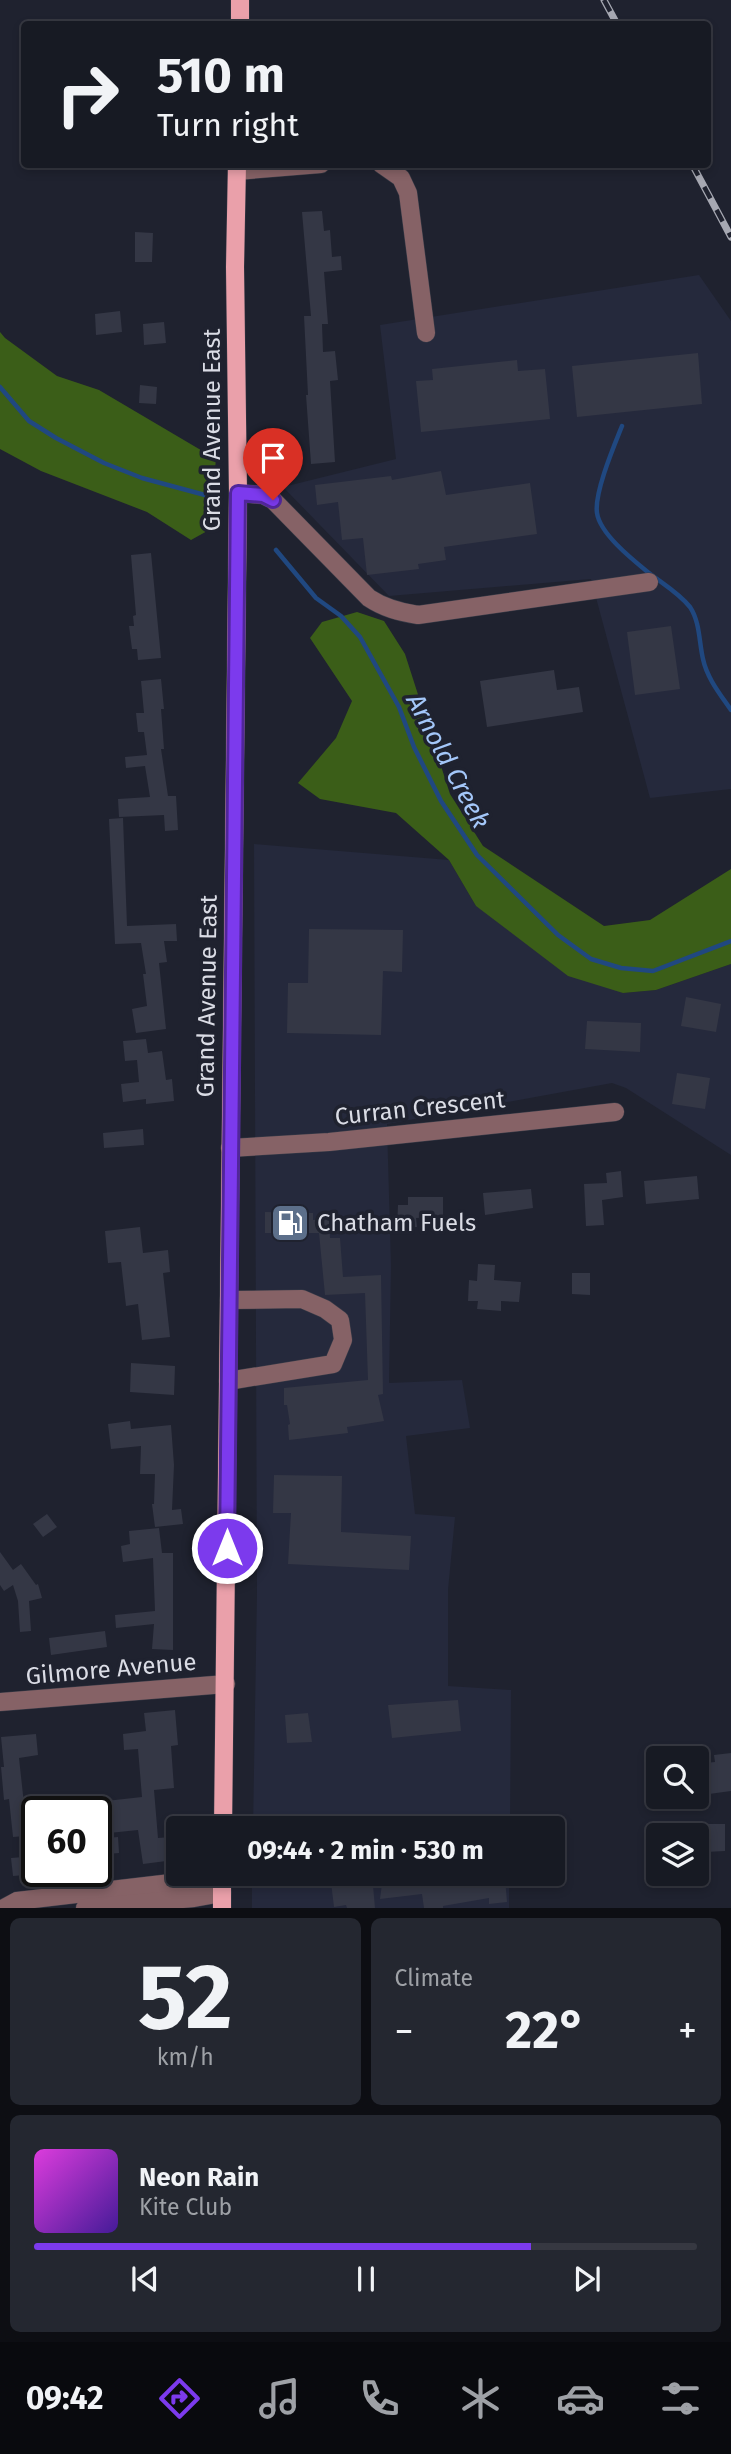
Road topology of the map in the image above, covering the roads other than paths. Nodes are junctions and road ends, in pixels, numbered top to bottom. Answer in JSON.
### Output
{"nodes":[{"id":1,"x":240,"y":0,"type":"edge"},
{"id":2,"x":240,"y":21,"type":"edge"},
{"id":3,"x":237,"y":168,"type":"edge"},
{"id":4,"x":389,"y":168,"type":"edge"},
{"id":5,"x":426,"y":332,"type":"dead end"},
{"id":6,"x":238,"y":493,"type":"junction"},
{"id":7,"x":649,"y":582,"type":"dead end"},
{"id":8,"x":615,"y":1112,"type":"dead end"},
{"id":9,"x":230,"y":1148,"type":"junction"},
{"id":10,"x":229,"y":1300,"type":"junction"},
{"id":11,"x":228,"y":1381,"type":"junction"},
{"id":12,"x":226,"y":1684,"type":"junction"},
{"id":13,"x":0,"y":1702,"type":"edge"},
{"id":14,"x":223,"y":1816,"type":"edge"},
{"id":15,"x":222,"y":1888,"type":"edge"},
{"id":16,"x":4,"y":1908,"type":"edge"},
{"id":17,"x":85,"y":1908,"type":"edge"}],
"edges":[{"from":1,"to":2,"type":"main road"},
{"from":3,"to":6,"type":"main road","name":"Grand Avenue East"},
{"from":4,"to":5,"type":"street"},
{"from":6,"to":7,"type":"street"},
{"from":6,"to":9,"type":"main road","name":"Grand Avenue East"},
{"from":8,"to":9,"type":"street","name":"Curran Crescent"},
{"from":9,"to":10,"type":"main road","name":"Grand Avenue East"},
{"from":10,"to":11,"type":"main road","name":"Grand Avenue East"},
{"from":10,"to":11,"type":"street"},
{"from":11,"to":12,"type":"main road","name":"Grand Avenue East"},
{"from":12,"to":13,"type":"street","name":"Gilmore Avenue"},
{"from":12,"to":14,"type":"main road","name":"Grand Avenue East"},
{"from":15,"to":16,"type":"street"},
{"from":15,"to":17,"type":"street"}]}
